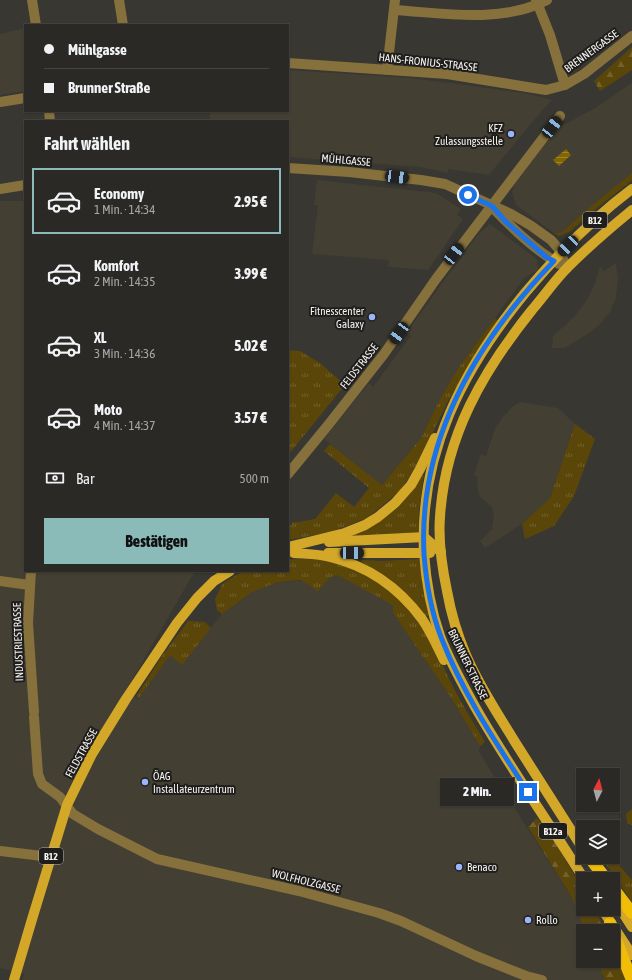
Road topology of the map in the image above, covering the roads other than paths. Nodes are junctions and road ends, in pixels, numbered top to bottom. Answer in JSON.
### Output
{"nodes":[{"id":1,"x":32,"y":0,"type":"edge"},
{"id":2,"x":120,"y":0,"type":"edge"},
{"id":3,"x":547,"y":0,"type":"edge"},
{"id":4,"x":537,"y":2,"type":"edge"},
{"id":5,"x":394,"y":5,"type":"edge"},
{"id":6,"x":36,"y":24,"type":"edge"},
{"id":7,"x":123,"y":24,"type":"edge"},
{"id":8,"x":632,"y":36,"type":"edge"},
{"id":9,"x":289,"y":64,"type":"edge"},
{"id":10,"x":387,"y":70,"type":"junction"},
{"id":11,"x":565,"y":85,"type":"junction"},
{"id":12,"x":24,"y":98,"type":"edge"},
{"id":13,"x":0,"y":102,"type":"edge"},
{"id":14,"x":560,"y":116,"type":"dead end"},
{"id":15,"x":289,"y":168,"type":"edge"},
{"id":16,"x":24,"y":185,"type":"edge"},
{"id":17,"x":0,"y":189,"type":"edge"},
{"id":18,"x":632,"y":189,"type":"edge"},
{"id":19,"x":492,"y":206,"type":"junction"},
{"id":20,"x":632,"y":210,"type":"edge"},
{"id":21,"x":557,"y":257,"type":"junction"},
{"id":22,"x":567,"y":268,"type":"junction"},
{"id":23,"x":441,"y":433,"type":"junction"},
{"id":24,"x":289,"y":473,"type":"edge"},
{"id":25,"x":424,"y":537,"type":"junction"},
{"id":26,"x":290,"y":550,"type":"edge"},
{"id":27,"x":441,"y":552,"type":"junction"},
{"id":28,"x":424,"y":553,"type":"junction"},
{"id":29,"x":31,"y":572,"type":"edge"},
{"id":30,"x":228,"y":572,"type":"edge"},
{"id":31,"x":0,"y":581,"type":"edge"},
{"id":32,"x":29,"y":585,"type":"junction"},
{"id":33,"x":494,"y":740,"type":"junction"},
{"id":34,"x":67,"y":805,"type":"junction"},
{"id":35,"x":576,"y":838,"type":"edge"},
{"id":36,"x":0,"y":851,"type":"edge"},
{"id":37,"x":50,"y":857,"type":"junction"},
{"id":38,"x":594,"y":864,"type":"edge"},
{"id":39,"x":579,"y":872,"type":"edge"},
{"id":40,"x":600,"y":872,"type":"edge"},
{"id":41,"x":620,"y":897,"type":"edge"},
{"id":42,"x":620,"y":908,"type":"edge"},
{"id":43,"x":632,"y":913,"type":"edge"},
{"id":44,"x":606,"y":916,"type":"edge"},
{"id":45,"x":610,"y":923,"type":"junction"},
{"id":46,"x":632,"y":927,"type":"edge"},
{"id":47,"x":632,"y":955,"type":"edge"},
{"id":48,"x":14,"y":980,"type":"edge"},
{"id":49,"x":542,"y":980,"type":"edge"},
{"id":50,"x":632,"y":980,"type":"edge"}],
"edges":[{"from":1,"to":6,"type":"street"},
{"from":2,"to":7,"type":"street"},
{"from":3,"to":4,"type":"street"},
{"from":4,"to":5,"type":"street"},
{"from":4,"to":11,"type":"street"},
{"from":5,"to":10,"type":"street"},
{"from":8,"to":11,"type":"street","name":"BRENNERGASSE"},
{"from":9,"to":10,"type":"street","name":"HANS-FRONIUS-STRASSE"},
{"from":10,"to":11,"type":"street","name":"HANS-FRONIUS-STRASSE"},
{"from":12,"to":13,"type":"street"},
{"from":14,"to":19,"type":"street","name":"FELDSTRASSE"},
{"from":15,"to":19,"type":"street","name":"MÜHLGASSE"},
{"from":16,"to":17,"type":"street"},
{"from":18,"to":21,"type":"main road","name":"BRUNNER STRASSE","number":"B12"},
{"from":19,"to":21,"type":"street","name":"MÜHLGASSE"},
{"from":19,"to":21,"type":"street","name":"MÜHLGASSE"},
{"from":19,"to":24,"type":"street","name":"FELDSTRASSE"},
{"from":20,"to":22,"type":"main road","name":"BRUNNER STRASSE","number":"B12"},
{"from":21,"to":22,"type":"street","name":"MÜHLGASSE"},
{"from":21,"to":23,"type":"main road","name":"BRUNNER STRASSE","number":"B12"},
{"from":22,"to":27,"type":"main road","name":"BRUNNER STRASSE","number":"B12"},
{"from":23,"to":25,"type":"main road","name":"BRUNNER STRASSE","number":"B12"},
{"from":23,"to":26,"type":"main road"},
{"from":25,"to":26,"type":"main road"},
{"from":25,"to":27,"type":"main road"},
{"from":25,"to":28,"type":"main road","name":"BRUNNER STRASSE","number":"B12a"},
{"from":26,"to":28,"type":"main road"},
{"from":26,"to":33,"type":"main road","number":"B12a"},
{"from":27,"to":28,"type":"main road"},
{"from":27,"to":35,"type":"main road","name":"BRUNNER STRASSE","number":"B12a"},
{"from":28,"to":33,"type":"main road","name":"BRUNNER STRASSE","number":"B12a"},
{"from":29,"to":32,"type":"street","name":"INDUSTRIESTRASSE"},
{"from":30,"to":34,"type":"main road","name":"FELDSTRASSE","number":"B12"},
{"from":31,"to":32,"type":"street"},
{"from":32,"to":34,"type":"street","name":"INDUSTRIESTRASSE"},
{"from":33,"to":39,"type":"main road","name":"BRUNNER STRASSE","number":"B12a"},
{"from":34,"to":37,"type":"main road","name":"FELDSTRASSE","number":"B12"},
{"from":34,"to":49,"type":"street","name":"WOLFHOLZGASSE"},
{"from":36,"to":37,"type":"street"},
{"from":37,"to":48,"type":"main road","name":"FELDSTRASSE","number":"B12"},
{"from":38,"to":40,"type":"highway"},
{"from":41,"to":43,"type":"highway"},
{"from":42,"to":46,"type":"main road"},
{"from":44,"to":45,"type":"main road"},
{"from":45,"to":47,"type":"main road"},
{"from":45,"to":50,"type":"highway"}]}
